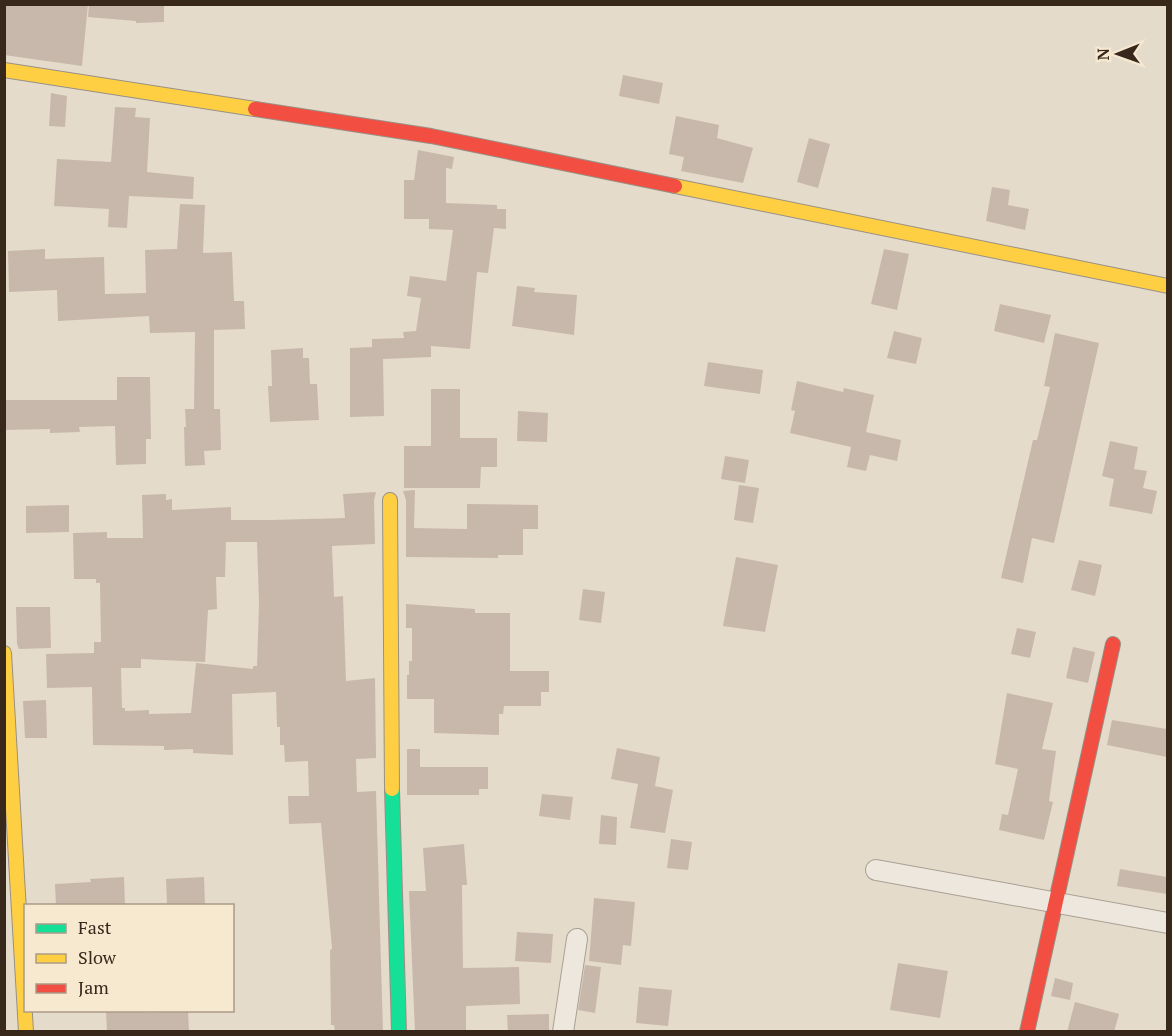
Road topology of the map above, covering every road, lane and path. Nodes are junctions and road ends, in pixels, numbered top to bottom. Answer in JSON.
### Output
{"nodes":[{"id":1,"x":4,"y":70,"type":"edge"},
{"id":2,"x":1167,"y":286,"type":"edge"},
{"id":3,"x":390,"y":500,"type":"dead end"},
{"id":4,"x":1113,"y":644,"type":"dead end"},
{"id":5,"x":4,"y":653,"type":"edge"},
{"id":6,"x":876,"y":870,"type":"dead end"},
{"id":7,"x":1056,"y":902,"type":"junction"},
{"id":8,"x":1167,"y":923,"type":"edge"},
{"id":9,"x":577,"y":939,"type":"dead end"},
{"id":10,"x":24,"y":998,"type":"edge"},
{"id":11,"x":25,"y":1012,"type":"edge"},
{"id":12,"x":26,"y":1032,"type":"edge"},
{"id":13,"x":399,"y":1032,"type":"edge"},
{"id":14,"x":563,"y":1032,"type":"edge"},
{"id":15,"x":1027,"y":1032,"type":"edge"}],
"edges":[{"from":1,"to":2,"type":"street"},
{"from":3,"to":13,"type":"street"},
{"from":4,"to":7,"type":"street"},
{"from":5,"to":10,"type":"street"},
{"from":6,"to":7,"type":"street"},
{"from":7,"to":8,"type":"street"},
{"from":7,"to":15,"type":"street"},
{"from":9,"to":14,"type":"street"},
{"from":11,"to":12,"type":"street"}]}
